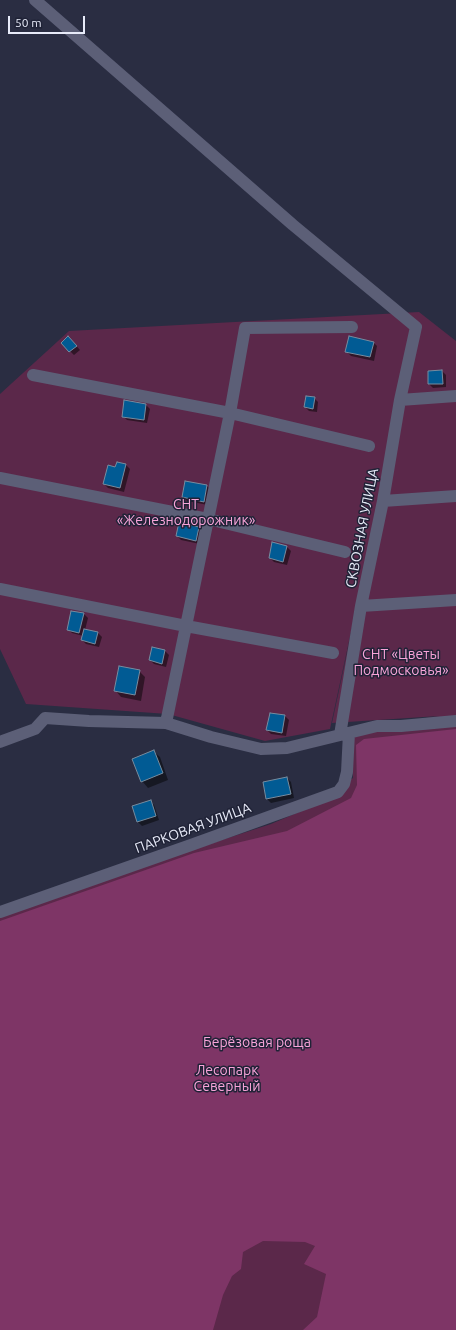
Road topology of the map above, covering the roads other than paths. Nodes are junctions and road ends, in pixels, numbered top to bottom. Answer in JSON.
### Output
{"nodes":[{"id":1,"x":35,"y":0,"type":"edge"},
{"id":2,"x":352,"y":327,"type":"dead end"},
{"id":3,"x":33,"y":374,"type":"dead end"},
{"id":4,"x":456,"y":396,"type":"edge"},
{"id":5,"x":400,"y":400,"type":"junction"},
{"id":6,"x":230,"y":413,"type":"junction"},
{"id":7,"x":369,"y":446,"type":"dead end"},
{"id":8,"x":0,"y":478,"type":"edge"},
{"id":9,"x":456,"y":496,"type":"edge"},
{"id":10,"x":384,"y":501,"type":"junction"},
{"id":11,"x":208,"y":520,"type":"junction"},
{"id":12,"x":345,"y":552,"type":"dead end"},
{"id":13,"x":0,"y":590,"type":"edge"},
{"id":14,"x":456,"y":600,"type":"edge"},
{"id":15,"x":361,"y":606,"type":"junction"},
{"id":16,"x":186,"y":626,"type":"junction"},
{"id":17,"x":333,"y":653,"type":"dead end"},
{"id":18,"x":456,"y":721,"type":"edge"},
{"id":19,"x":166,"y":723,"type":"junction"},
{"id":20,"x":345,"y":734,"type":"junction"},
{"id":21,"x":0,"y":742,"type":"edge"},
{"id":22,"x":0,"y":912,"type":"edge"}],
"edges":[{"from":1,"to":5,"type":"street","name":"СКВОЗНАЯ УЛИЦА"},
{"from":2,"to":6,"type":"street"},
{"from":3,"to":6,"type":"street"},
{"from":4,"to":5,"type":"street"},
{"from":5,"to":10,"type":"street","name":"СКВОЗНАЯ УЛИЦА"},
{"from":6,"to":7,"type":"street"},
{"from":6,"to":11,"type":"street"},
{"from":8,"to":11,"type":"street"},
{"from":9,"to":10,"type":"street"},
{"from":10,"to":15,"type":"street","name":"СКВОЗНАЯ УЛИЦА"},
{"from":11,"to":12,"type":"street"},
{"from":11,"to":16,"type":"street"},
{"from":13,"to":16,"type":"street"},
{"from":14,"to":15,"type":"street"},
{"from":15,"to":20,"type":"street","name":"СКВОЗНАЯ УЛИЦА"},
{"from":16,"to":17,"type":"street"},
{"from":16,"to":19,"type":"street"},
{"from":18,"to":20,"type":"street"},
{"from":19,"to":20,"type":"street"},
{"from":19,"to":21,"type":"street"},
{"from":20,"to":22,"type":"street","name":"ПАРКОВАЯ УЛИЦА"}]}
